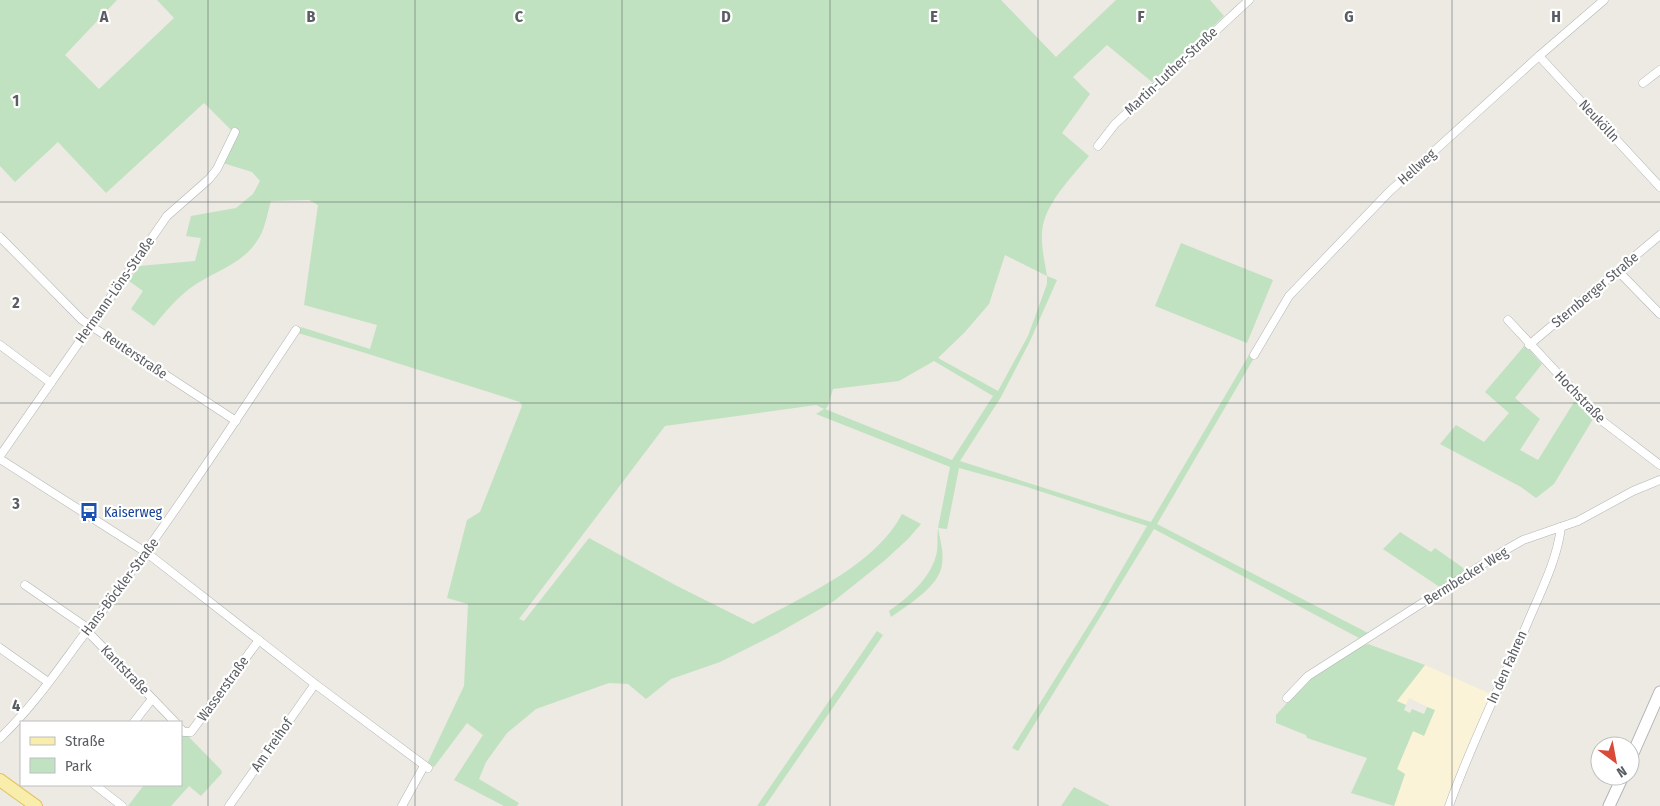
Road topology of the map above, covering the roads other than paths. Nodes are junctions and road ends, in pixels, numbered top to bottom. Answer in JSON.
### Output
{"nodes":[{"id":1,"x":1249,"y":0,"type":"edge"},
{"id":2,"x":1604,"y":0,"type":"edge"},
{"id":3,"x":1538,"y":56,"type":"junction"},
{"id":4,"x":1660,"y":70,"type":"edge"},
{"id":5,"x":1643,"y":82,"type":"dead end"},
{"id":6,"x":235,"y":132,"type":"dead end"},
{"id":7,"x":1098,"y":146,"type":"dead end"},
{"id":8,"x":1660,"y":187,"type":"edge"},
{"id":9,"x":1660,"y":235,"type":"edge"},
{"id":10,"x":0,"y":237,"type":"edge"},
{"id":11,"x":1618,"y":271,"type":"junction"},
{"id":12,"x":1660,"y":314,"type":"edge"},
{"id":13,"x":1508,"y":320,"type":"dead end"},
{"id":14,"x":90,"y":324,"type":"junction"},
{"id":15,"x":296,"y":330,"type":"dead end"},
{"id":16,"x":0,"y":345,"type":"edge"},
{"id":17,"x":1530,"y":345,"type":"junction"},
{"id":18,"x":1254,"y":354,"type":"dead end"},
{"id":19,"x":51,"y":383,"type":"junction"},
{"id":20,"x":236,"y":421,"type":"junction"},
{"id":21,"x":0,"y":456,"type":"edge"},
{"id":22,"x":0,"y":459,"type":"edge"},
{"id":23,"x":1660,"y":466,"type":"edge"},
{"id":24,"x":1660,"y":480,"type":"edge"},
{"id":25,"x":1561,"y":527,"type":"junction"},
{"id":26,"x":146,"y":552,"type":"junction"},
{"id":27,"x":25,"y":585,"type":"dead end"},
{"id":28,"x":89,"y":629,"type":"junction"},
{"id":29,"x":259,"y":640,"type":"junction"},
{"id":30,"x":0,"y":648,"type":"edge"},
{"id":31,"x":48,"y":682,"type":"junction"},
{"id":32,"x":315,"y":684,"type":"junction"},
{"id":33,"x":1660,"y":692,"type":"edge"},
{"id":34,"x":1287,"y":698,"type":"dead end"},
{"id":35,"x":152,"y":699,"type":"junction"},
{"id":36,"x":135,"y":721,"type":"edge"},
{"id":37,"x":174,"y":721,"type":"edge"},
{"id":38,"x":183,"y":731,"type":"edge"},
{"id":39,"x":1640,"y":737,"type":"edge"},
{"id":40,"x":0,"y":738,"type":"edge"},
{"id":41,"x":0,"y":780,"type":"edge"},
{"id":42,"x":96,"y":786,"type":"edge"},
{"id":43,"x":1619,"y":786,"type":"edge"},
{"id":44,"x":36,"y":806,"type":"edge"},
{"id":45,"x":122,"y":806,"type":"edge"},
{"id":46,"x":229,"y":806,"type":"edge"},
{"id":47,"x":402,"y":806,"type":"edge"},
{"id":48,"x":1449,"y":806,"type":"edge"},
{"id":49,"x":1610,"y":806,"type":"edge"}],
"edges":[{"from":1,"to":7,"type":"street","name":"Martin-Luther-Straße"},
{"from":2,"to":3,"type":"street","name":"Hellweg"},
{"from":3,"to":8,"type":"street","name":"Neukölln"},
{"from":3,"to":18,"type":"street","name":"Hellweg"},
{"from":4,"to":5,"type":"street"},
{"from":6,"to":14,"type":"street","name":"Hermann-Löns-Straße"},
{"from":9,"to":11,"type":"street","name":"Sternberger Straße"},
{"from":10,"to":14,"type":"street","name":"Reuterstraße"},
{"from":11,"to":12,"type":"street"},
{"from":11,"to":17,"type":"street","name":"Sternberger Straße"},
{"from":13,"to":17,"type":"street","name":"Hochstraße"},
{"from":14,"to":19,"type":"street","name":"Hermann-Löns-Straße"},
{"from":14,"to":20,"type":"street","name":"Reuterstraße"},
{"from":15,"to":20,"type":"street","name":"Hans-Böckler-Straße"},
{"from":16,"to":19,"type":"street"},
{"from":17,"to":23,"type":"street","name":"Hochstraße"},
{"from":19,"to":21,"type":"street","name":"Hermann-Löns-Straße"},
{"from":20,"to":26,"type":"street","name":"Hans-Böckler-Straße"},
{"from":22,"to":26,"type":"street"},
{"from":24,"to":25,"type":"street","name":"Bermbecker Weg"},
{"from":25,"to":34,"type":"street","name":"Bermbecker Weg"},
{"from":25,"to":48,"type":"street","name":"In den Fahren"},
{"from":26,"to":28,"type":"street","name":"Hans-Böckler-Straße"},
{"from":26,"to":29,"type":"street"},
{"from":27,"to":28,"type":"street","name":"Kantstraße"},
{"from":28,"to":31,"type":"street","name":"Hans-Böckler-Straße"},
{"from":28,"to":35,"type":"street","name":"Kantstraße"},
{"from":29,"to":32,"type":"street"},
{"from":29,"to":38,"type":"street","name":"Wasserstraße"},
{"from":30,"to":31,"type":"street"},
{"from":31,"to":40,"type":"street","name":"Hans-Böckler-Straße"},
{"from":32,"to":46,"type":"street","name":"Am Freihof"},
{"from":32,"to":47,"type":"street"},
{"from":33,"to":39,"type":"main road"},
{"from":35,"to":36,"type":"street"},
{"from":35,"to":37,"type":"street","name":"Kantstraße"},
{"from":41,"to":44,"type":"main road"},
{"from":42,"to":45,"type":"street"},
{"from":43,"to":49,"type":"main road"}]}
